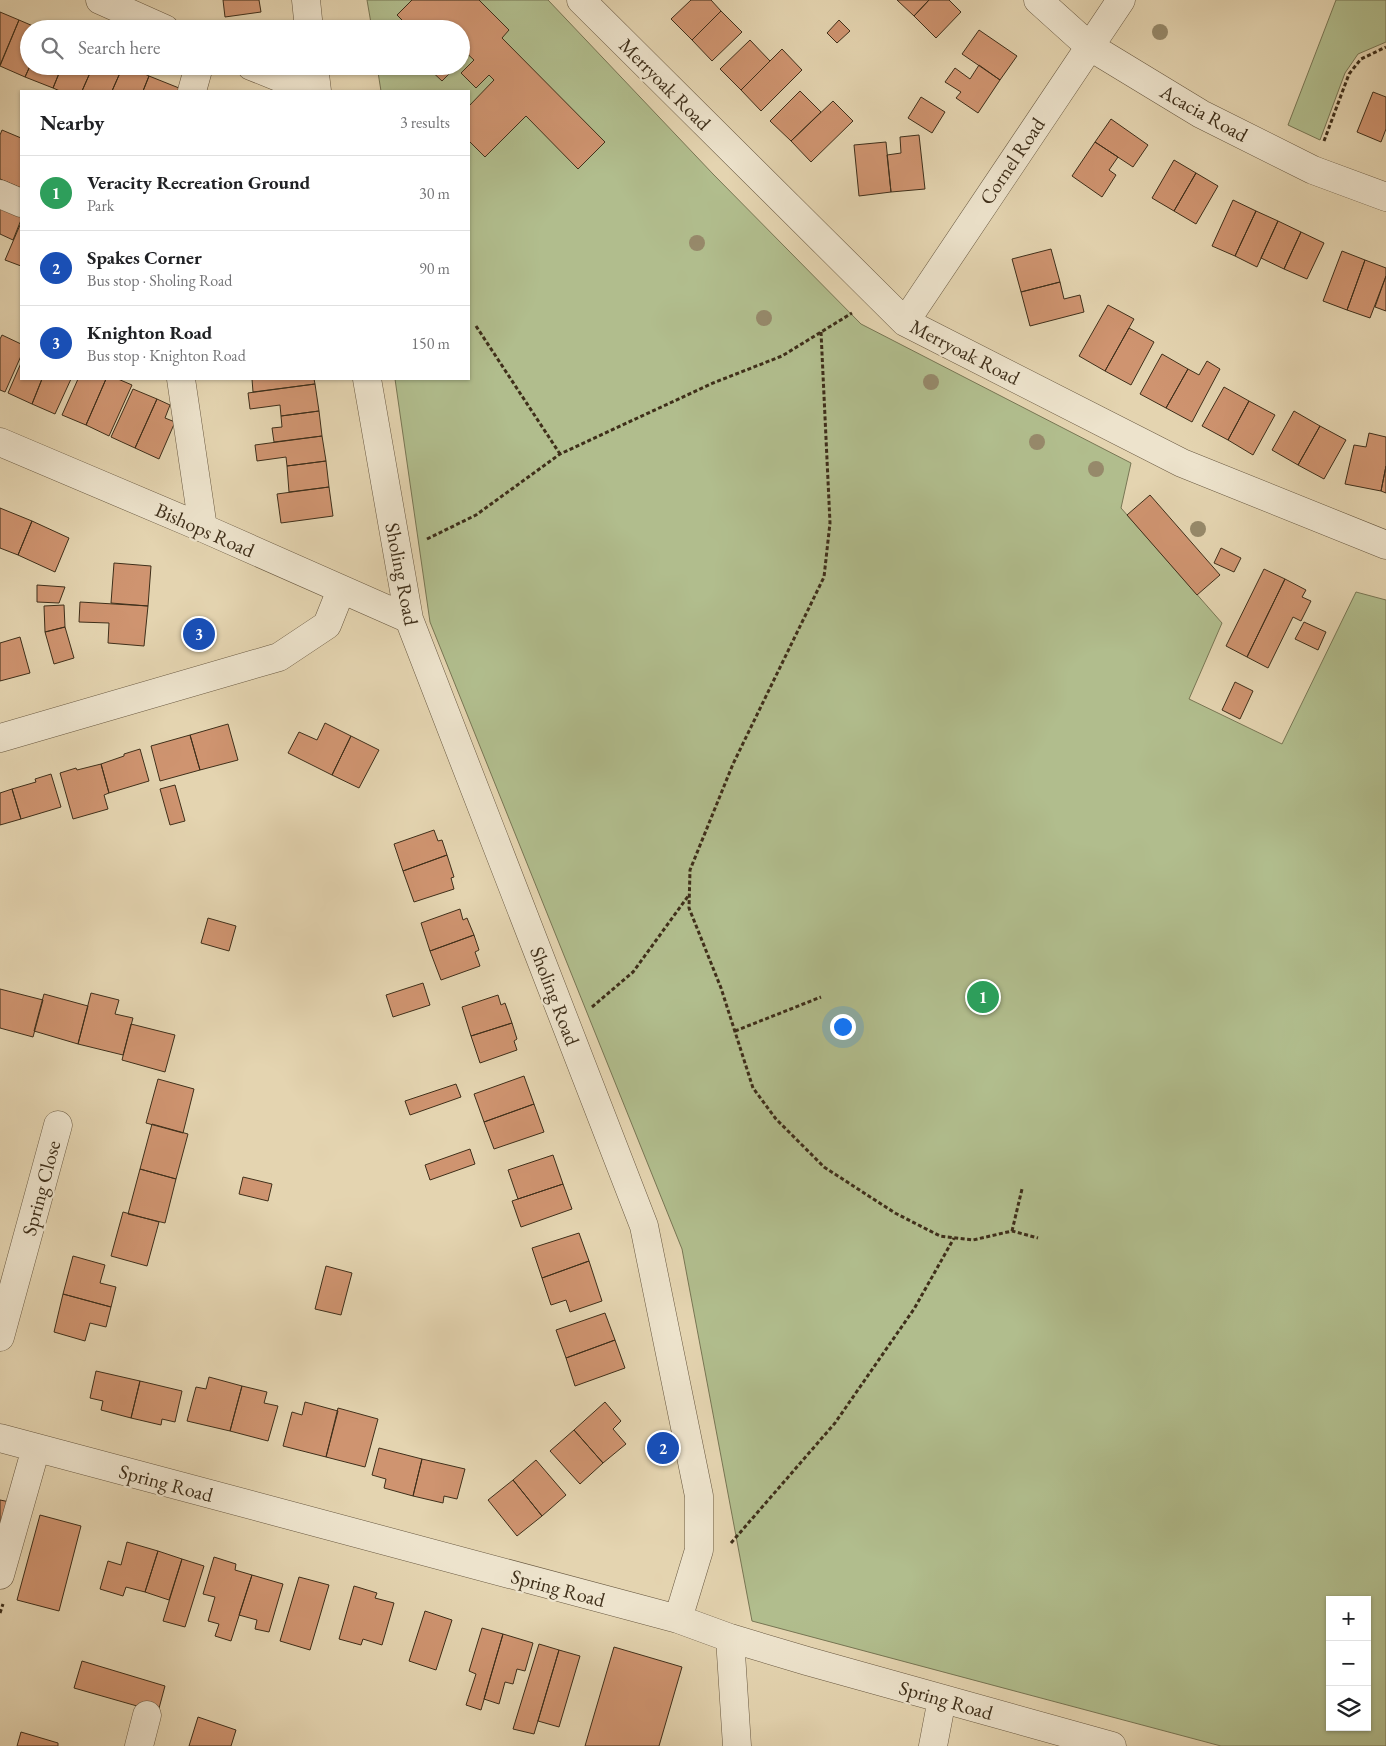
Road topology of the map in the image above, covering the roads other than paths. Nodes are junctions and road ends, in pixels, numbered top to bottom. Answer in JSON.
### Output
{"nodes":[{"id":1,"x":100,"y":0,"type":"edge"},
{"id":2,"x":306,"y":0,"type":"edge"},
{"id":3,"x":581,"y":0,"type":"edge"},
{"id":4,"x":1038,"y":0,"type":"edge"},
{"id":5,"x":1121,"y":0,"type":"edge"},
{"id":6,"x":143,"y":8,"type":"edge"},
{"id":7,"x":156,"y":20,"type":"edge"},
{"id":8,"x":308,"y":20,"type":"edge"},
{"id":9,"x":1089,"y":46,"type":"junction"},
{"id":10,"x":196,"y":75,"type":"edge"},
{"id":11,"x":273,"y":75,"type":"edge"},
{"id":12,"x":315,"y":75,"type":"edge"},
{"id":13,"x":192,"y":90,"type":"edge"},
{"id":14,"x":311,"y":90,"type":"edge"},
{"id":15,"x":318,"y":90,"type":"edge"},
{"id":16,"x":0,"y":194,"type":"edge"},
{"id":17,"x":1386,"y":197,"type":"edge"},
{"id":18,"x":20,"y":203,"type":"edge"},
{"id":19,"x":905,"y":322,"type":"junction"},
{"id":20,"x":181,"y":380,"type":"edge"},
{"id":21,"x":367,"y":380,"type":"edge"},
{"id":22,"x":0,"y":442,"type":"edge"},
{"id":23,"x":203,"y":528,"type":"junction"},
{"id":24,"x":1386,"y":545,"type":"edge"},
{"id":25,"x":341,"y":590,"type":"junction"},
{"id":26,"x":409,"y":619,"type":"junction"},
{"id":27,"x":0,"y":738,"type":"edge"},
{"id":28,"x":58,"y":1125,"type":"dead end"},
{"id":29,"x":0,"y":1337,"type":"edge"},
{"id":30,"x":0,"y":1438,"type":"edge"},
{"id":31,"x":36,"y":1448,"type":"junction"},
{"id":32,"x":0,"y":1576,"type":"edge"},
{"id":33,"x":678,"y":1620,"type":"junction"},
{"id":34,"x":730,"y":1638,"type":"junction"},
{"id":35,"x":942,"y":1700,"type":"junction"},
{"id":36,"x":147,"y":1714,"type":"dead end"},
{"id":37,"x":139,"y":1746,"type":"edge"},
{"id":38,"x":738,"y":1746,"type":"edge"},
{"id":39,"x":933,"y":1746,"type":"edge"},
{"id":40,"x":1112,"y":1746,"type":"edge"}],
"edges":[{"from":1,"to":6,"type":"street"},
{"from":2,"to":8,"type":"street"},
{"from":3,"to":19,"type":"street","name":"Merryoak Road"},
{"from":4,"to":9,"type":"street","name":"Acacia Road"},
{"from":5,"to":9,"type":"street","name":"Cornel Road"},
{"from":6,"to":7,"type":"street"},
{"from":9,"to":17,"type":"street","name":"Acacia Road"},
{"from":9,"to":19,"type":"street","name":"Cornel Road"},
{"from":10,"to":13,"type":"street"},
{"from":11,"to":14,"type":"street"},
{"from":12,"to":15,"type":"street"},
{"from":16,"to":18,"type":"street"},
{"from":19,"to":24,"type":"street","name":"Merryoak Road"},
{"from":20,"to":23,"type":"street"},
{"from":21,"to":26,"type":"street","name":"Sholing Road"},
{"from":22,"to":23,"type":"street","name":"Bishops Road"},
{"from":23,"to":25,"type":"street","name":"Bishops Road"},
{"from":25,"to":26,"type":"street","name":"Bishops Road"},
{"from":25,"to":27,"type":"street"},
{"from":26,"to":33,"type":"street","name":"Sholing Road"},
{"from":28,"to":29,"type":"street","name":"Spring Close"},
{"from":30,"to":31,"type":"street","name":"Spring Road"},
{"from":31,"to":32,"type":"street"},
{"from":31,"to":33,"type":"street","name":"Spring Road"},
{"from":33,"to":34,"type":"street","name":"Spring Road"},
{"from":34,"to":35,"type":"street","name":"Spring Road"},
{"from":34,"to":38,"type":"street"},
{"from":35,"to":39,"type":"street"},
{"from":35,"to":40,"type":"street","name":"Spring Road"},
{"from":36,"to":37,"type":"street"}]}
